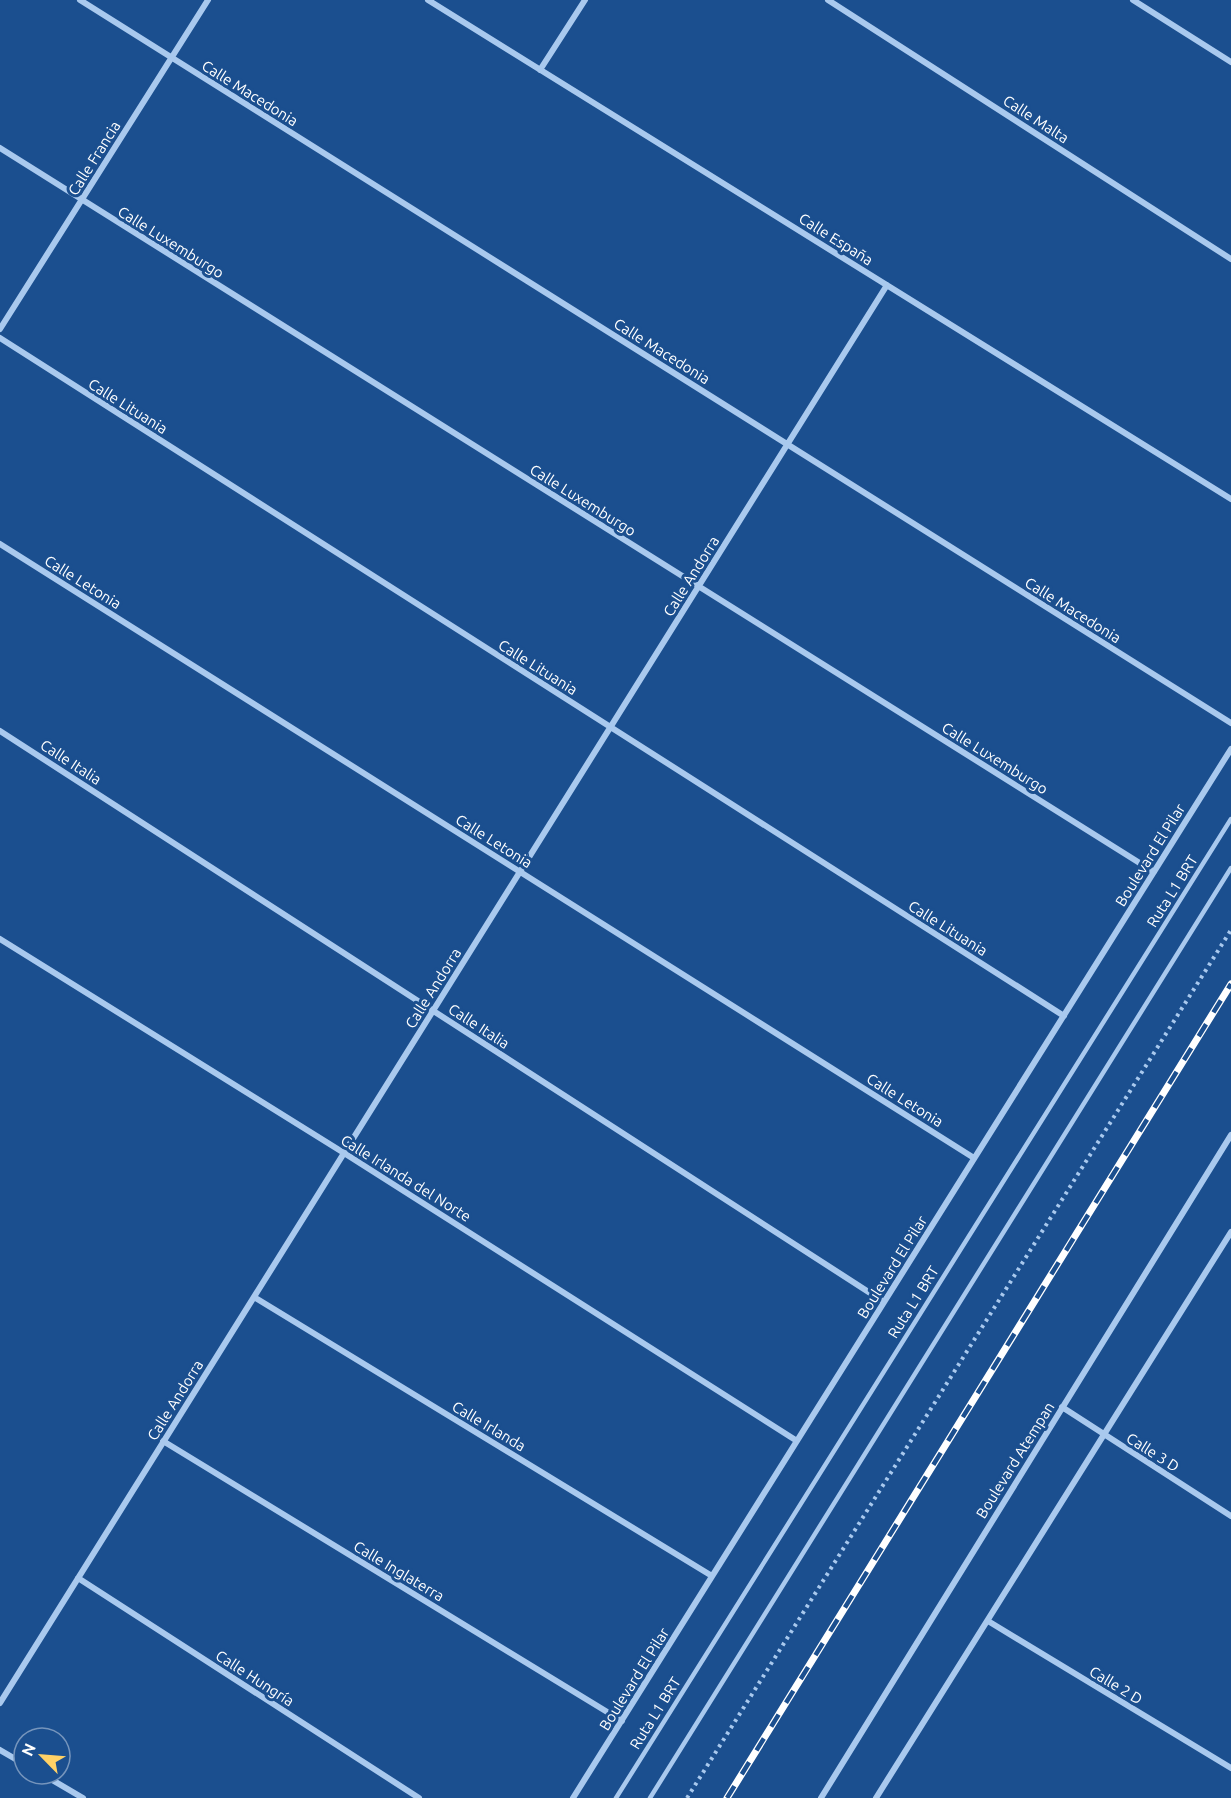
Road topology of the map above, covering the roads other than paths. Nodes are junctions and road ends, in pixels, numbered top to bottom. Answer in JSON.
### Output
{"nodes":[{"id":1,"x":80,"y":0,"type":"edge"},
{"id":2,"x":208,"y":0,"type":"edge"},
{"id":3,"x":428,"y":0,"type":"edge"},
{"id":4,"x":585,"y":0,"type":"edge"},
{"id":5,"x":828,"y":0,"type":"edge"},
{"id":6,"x":1133,"y":0,"type":"edge"},
{"id":7,"x":172,"y":58,"type":"junction"},
{"id":8,"x":1231,"y":62,"type":"edge"},
{"id":9,"x":540,"y":70,"type":"junction"},
{"id":10,"x":0,"y":148,"type":"edge"},
{"id":11,"x":82,"y":200,"type":"junction"},
{"id":12,"x":1231,"y":259,"type":"edge"},
{"id":13,"x":887,"y":285,"type":"junction"},
{"id":14,"x":0,"y":329,"type":"edge"},
{"id":15,"x":0,"y":338,"type":"edge"},
{"id":16,"x":788,"y":445,"type":"junction"},
{"id":17,"x":1231,"y":499,"type":"edge"},
{"id":18,"x":0,"y":544,"type":"edge"},
{"id":19,"x":699,"y":587,"type":"junction"},
{"id":20,"x":1231,"y":723,"type":"edge"},
{"id":21,"x":611,"y":727,"type":"junction"},
{"id":22,"x":0,"y":731,"type":"edge"},
{"id":23,"x":1231,"y":749,"type":"edge"},
{"id":24,"x":1231,"y":819,"type":"edge"},
{"id":25,"x":1231,"y":868,"type":"edge"},
{"id":26,"x":520,"y":872,"type":"junction"},
{"id":27,"x":1154,"y":872,"type":"junction"},
{"id":28,"x":0,"y":939,"type":"edge"},
{"id":29,"x":434,"y":1010,"type":"junction"},
{"id":30,"x":1064,"y":1016,"type":"junction"},
{"id":31,"x":1231,"y":1135,"type":"edge"},
{"id":32,"x":344,"y":1153,"type":"junction"},
{"id":33,"x":974,"y":1158,"type":"junction"},
{"id":34,"x":1231,"y":1232,"type":"edge"},
{"id":35,"x":1228,"y":1243,"type":"edge"},
{"id":36,"x":254,"y":1297,"type":"junction"},
{"id":37,"x":884,"y":1302,"type":"junction"},
{"id":38,"x":1062,"y":1407,"type":"junction"},
{"id":39,"x":1103,"y":1435,"type":"junction"},
{"id":40,"x":164,"y":1441,"type":"junction"},
{"id":41,"x":797,"y":1441,"type":"junction"},
{"id":42,"x":1231,"y":1516,"type":"edge"},
{"id":43,"x":712,"y":1576,"type":"junction"},
{"id":44,"x":78,"y":1578,"type":"junction"},
{"id":45,"x":988,"y":1621,"type":"junction"},
{"id":46,"x":0,"y":1703,"type":"edge"},
{"id":47,"x":622,"y":1721,"type":"junction"},
{"id":48,"x":1231,"y":1768,"type":"edge"},
{"id":49,"x":62,"y":1786,"type":"edge"},
{"id":50,"x":83,"y":1798,"type":"edge"},
{"id":51,"x":419,"y":1798,"type":"edge"},
{"id":52,"x":573,"y":1798,"type":"edge"},
{"id":53,"x":616,"y":1798,"type":"edge"},
{"id":54,"x":650,"y":1798,"type":"edge"},
{"id":55,"x":821,"y":1798,"type":"edge"},
{"id":56,"x":876,"y":1798,"type":"edge"}],
"edges":[{"from":1,"to":7,"type":"street","name":"Calle Macedonia"},
{"from":2,"to":7,"type":"street","name":"Calle Francia"},
{"from":3,"to":9,"type":"street","name":"Calle España"},
{"from":4,"to":9,"type":"street"},
{"from":5,"to":12,"type":"street","name":"Calle Malta"},
{"from":6,"to":8,"type":"street"},
{"from":7,"to":11,"type":"street","name":"Calle Francia"},
{"from":7,"to":16,"type":"street","name":"Calle Macedonia"},
{"from":9,"to":13,"type":"street","name":"Calle España"},
{"from":10,"to":11,"type":"street","name":"Calle Luxemburgo"},
{"from":11,"to":14,"type":"street","name":"Calle Francia"},
{"from":11,"to":19,"type":"street","name":"Calle Luxemburgo"},
{"from":13,"to":16,"type":"street","name":"Calle Andorra"},
{"from":13,"to":17,"type":"street","name":"Calle España"},
{"from":15,"to":21,"type":"street","name":"Calle Lituania"},
{"from":16,"to":19,"type":"street","name":"Calle Andorra"},
{"from":16,"to":20,"type":"street","name":"Calle Macedonia"},
{"from":18,"to":26,"type":"street","name":"Calle Letonia"},
{"from":19,"to":21,"type":"street","name":"Calle Andorra"},
{"from":19,"to":27,"type":"street","name":"Calle Luxemburgo"},
{"from":21,"to":26,"type":"street","name":"Calle Andorra"},
{"from":21,"to":30,"type":"street","name":"Calle Lituania"},
{"from":22,"to":29,"type":"street","name":"Calle Italia"},
{"from":23,"to":27,"type":"street","name":"Boulevard El Pilar"},
{"from":24,"to":53,"type":"lane","name":"Ruta L1 BRT"},
{"from":25,"to":54,"type":"lane"},
{"from":26,"to":29,"type":"street","name":"Calle Andorra"},
{"from":26,"to":33,"type":"street","name":"Calle Letonia"},
{"from":27,"to":30,"type":"street","name":"Boulevard El Pilar"},
{"from":28,"to":32,"type":"street","name":"Calle Irlanda del Norte"},
{"from":29,"to":32,"type":"street","name":"Calle Andorra"},
{"from":29,"to":37,"type":"street","name":"Calle Italia"},
{"from":30,"to":33,"type":"street","name":"Boulevard El Pilar"},
{"from":31,"to":38,"type":"street","name":"Boulevard Atempan"},
{"from":32,"to":36,"type":"street","name":"Calle Andorra"},
{"from":32,"to":41,"type":"street","name":"Calle Irlanda del Norte"},
{"from":33,"to":37,"type":"street","name":"Boulevard El Pilar"},
{"from":34,"to":35,"type":"street"},
{"from":35,"to":39,"type":"street"},
{"from":36,"to":40,"type":"street","name":"Calle Andorra"},
{"from":36,"to":43,"type":"street","name":"Calle Irlanda"},
{"from":37,"to":41,"type":"street","name":"Boulevard El Pilar"},
{"from":38,"to":39,"type":"street","name":"Calle 3 D"},
{"from":38,"to":55,"type":"street","name":"Boulevard Atempan"},
{"from":39,"to":42,"type":"street","name":"Calle 3 D"},
{"from":39,"to":45,"type":"street"},
{"from":40,"to":44,"type":"street","name":"Calle Andorra"},
{"from":40,"to":47,"type":"street","name":"Calle Inglaterra"},
{"from":41,"to":43,"type":"street","name":"Boulevard El Pilar"},
{"from":43,"to":47,"type":"street","name":"Boulevard El Pilar"},
{"from":44,"to":46,"type":"street","name":"Calle Andorra"},
{"from":44,"to":51,"type":"street","name":"Calle Hungría"},
{"from":45,"to":48,"type":"street","name":"Calle 2 D"},
{"from":45,"to":56,"type":"street"},
{"from":47,"to":52,"type":"street","name":"Boulevard El Pilar"},
{"from":49,"to":50,"type":"street"}]}
